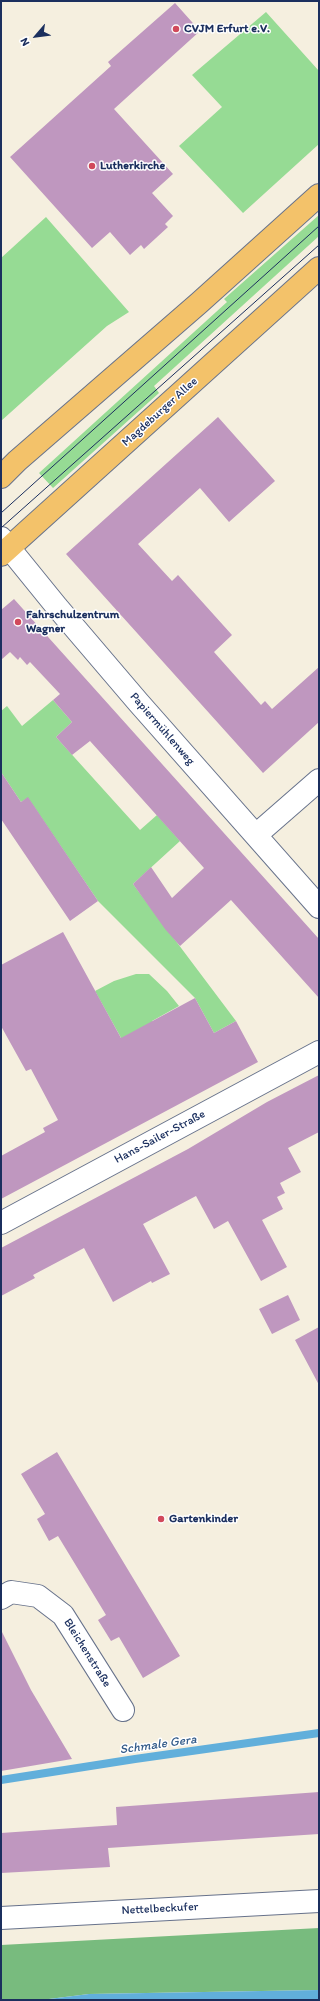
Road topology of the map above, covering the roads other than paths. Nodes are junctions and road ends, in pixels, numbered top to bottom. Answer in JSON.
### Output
{"nodes":[{"id":1,"x":319,"y":195,"type":"edge"},
{"id":2,"x":319,"y":268,"type":"edge"},
{"id":3,"x":1,"y":477,"type":"edge"},
{"id":4,"x":4,"y":547,"type":"edge"},
{"id":5,"x":319,"y":780,"type":"edge"},
{"id":6,"x":256,"y":835,"type":"junction"},
{"id":7,"x":319,"y":907,"type":"edge"},
{"id":8,"x":319,"y":1052,"type":"edge"},
{"id":9,"x":1,"y":1223,"type":"edge"},
{"id":10,"x":1,"y":1598,"type":"edge"},
{"id":11,"x":123,"y":1710,"type":"dead end"},
{"id":12,"x":319,"y":1901,"type":"edge"},
{"id":13,"x":1,"y":1918,"type":"edge"}],
"edges":[{"from":1,"to":3,"type":"main road"},
{"from":2,"to":4,"type":"main road","name":"Magdeburger Allee"},
{"from":4,"to":6,"type":"street","name":"Papiermühlenweg"},
{"from":5,"to":6,"type":"street"},
{"from":6,"to":7,"type":"street","name":"Papiermühlenweg"},
{"from":8,"to":9,"type":"street","name":"Hans-Sailer-Straße"},
{"from":10,"to":11,"type":"street","name":"Bleichenstraße"},
{"from":12,"to":13,"type":"street","name":"Nettelbeckufer"}]}
